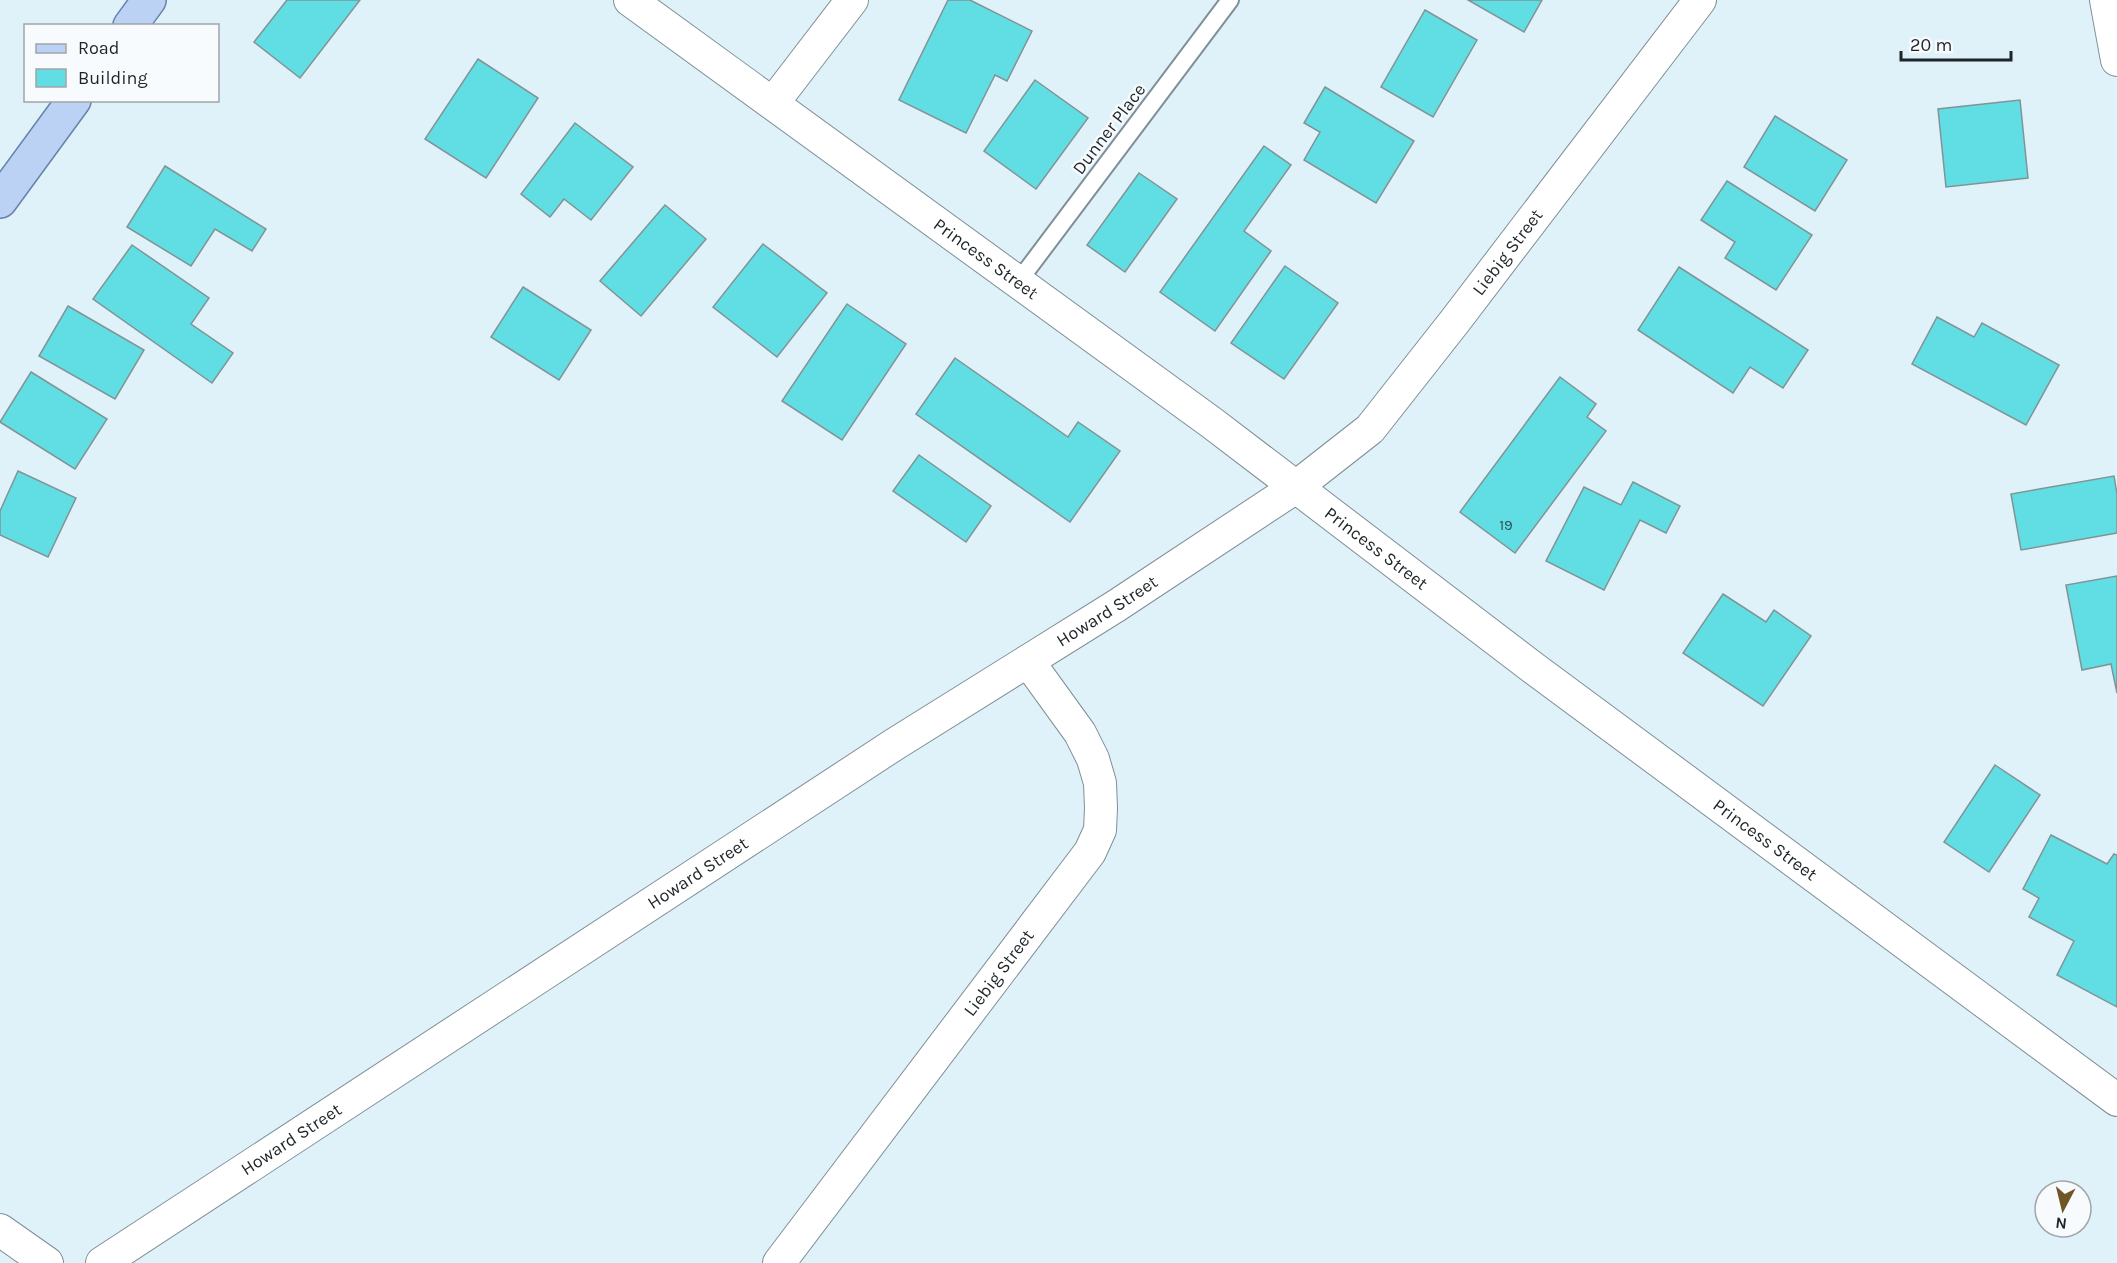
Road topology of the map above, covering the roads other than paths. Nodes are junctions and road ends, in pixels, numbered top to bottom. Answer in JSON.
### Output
{"nodes":[{"id":1,"x":149,"y":0,"type":"edge"},
{"id":2,"x":630,"y":0,"type":"edge"},
{"id":3,"x":852,"y":0,"type":"edge"},
{"id":4,"x":1230,"y":0,"type":"edge"},
{"id":5,"x":1700,"y":0,"type":"edge"},
{"id":6,"x":2106,"y":0,"type":"edge"},
{"id":7,"x":131,"y":24,"type":"edge"},
{"id":8,"x":2117,"y":60,"type":"edge"},
{"id":9,"x":73,"y":102,"type":"edge"},
{"id":10,"x":773,"y":103,"type":"junction"},
{"id":11,"x":0,"y":201,"type":"edge"},
{"id":12,"x":1018,"y":282,"type":"junction"},
{"id":13,"x":1296,"y":487,"type":"junction"},
{"id":14,"x":1028,"y":661,"type":"junction"},
{"id":15,"x":2117,"y":1100,"type":"edge"},
{"id":16,"x":0,"y":1230,"type":"edge"},
{"id":17,"x":47,"y":1263,"type":"edge"},
{"id":18,"x":102,"y":1263,"type":"edge"},
{"id":19,"x":779,"y":1263,"type":"edge"}],
"edges":[{"from":1,"to":7,"type":"main road"},
{"from":2,"to":10,"type":"street","name":"Princess Street"},
{"from":3,"to":10,"type":"street"},
{"from":4,"to":12,"type":"lane","name":"Dunner Place"},
{"from":5,"to":13,"type":"street","name":"Liebig Street"},
{"from":6,"to":8,"type":"street"},
{"from":9,"to":11,"type":"main road"},
{"from":10,"to":12,"type":"street","name":"Princess Street"},
{"from":12,"to":13,"type":"street","name":"Princess Street"},
{"from":13,"to":14,"type":"street","name":"Howard Street"},
{"from":13,"to":15,"type":"street","name":"Princess Street"},
{"from":14,"to":18,"type":"street","name":"Howard Street"},
{"from":14,"to":19,"type":"street","name":"Liebig Street"},
{"from":16,"to":17,"type":"street"}]}
